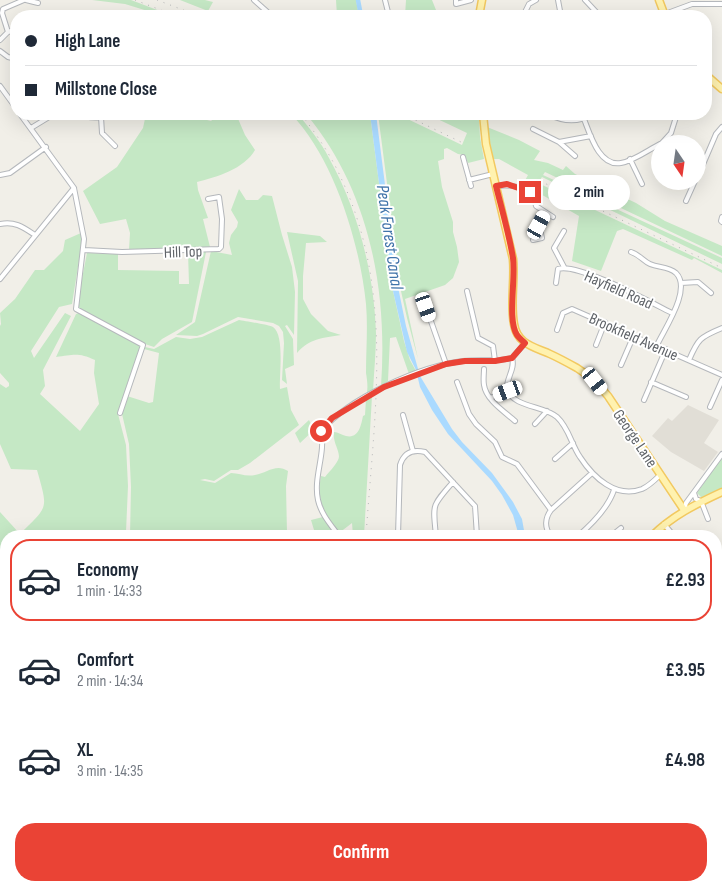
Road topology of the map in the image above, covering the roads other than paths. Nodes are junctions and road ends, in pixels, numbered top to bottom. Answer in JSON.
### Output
{"nodes":[{"id":1,"x":25,"y":0,"type":"edge"},
{"id":2,"x":254,"y":0,"type":"edge"},
{"id":3,"x":456,"y":0,"type":"edge"},
{"id":4,"x":471,"y":0,"type":"edge"},
{"id":5,"x":525,"y":0,"type":"edge"},
{"id":6,"x":536,"y":0,"type":"edge"},
{"id":7,"x":585,"y":0,"type":"edge"},
{"id":8,"x":710,"y":2,"type":"edge"},
{"id":9,"x":38,"y":3,"type":"dead end"},
{"id":10,"x":529,"y":4,"type":"junction"},
{"id":11,"x":722,"y":4,"type":"edge"},
{"id":12,"x":1,"y":8,"type":"edge"},
{"id":13,"x":265,"y":10,"type":"edge"},
{"id":14,"x":526,"y":10,"type":"edge"},
{"id":15,"x":594,"y":10,"type":"edge"},
{"id":16,"x":677,"y":10,"type":"edge"},
{"id":17,"x":8,"y":32,"type":"joint"},
{"id":18,"x":0,"y":40,"type":"edge"},
{"id":19,"x":712,"y":80,"type":"edge"},
{"id":20,"x":0,"y":86,"type":"edge"},
{"id":21,"x":722,"y":89,"type":"edge"},
{"id":22,"x":5,"y":93,"type":"junction"},
{"id":23,"x":0,"y":97,"type":"edge"},
{"id":24,"x":10,"y":100,"type":"edge"},
{"id":25,"x":25,"y":120,"type":"edge"},
{"id":26,"x":44,"y":120,"type":"edge"},
{"id":27,"x":102,"y":120,"type":"edge"},
{"id":28,"x":484,"y":120,"type":"edge"},
{"id":29,"x":560,"y":120,"type":"edge"},
{"id":30,"x":578,"y":120,"type":"edge"},
{"id":31,"x":584,"y":120,"type":"edge"},
{"id":32,"x":675,"y":120,"type":"edge"},
{"id":33,"x":722,"y":127,"type":"edge"},
{"id":34,"x":31,"y":128,"type":"junction"},
{"id":35,"x":533,"y":129,"type":"dead end"},
{"id":36,"x":669,"y":135,"type":"edge"},
{"id":37,"x":591,"y":136,"type":"junction"},
{"id":38,"x":559,"y":142,"type":"junction"},
{"id":39,"x":115,"y":146,"type":"dead end"},
{"id":40,"x":46,"y":148,"type":"junction"},
{"id":41,"x":651,"y":149,"type":"edge"},
{"id":42,"x":575,"y":156,"type":"dead end"},
{"id":43,"x":463,"y":157,"type":"dead end"},
{"id":44,"x":706,"y":157,"type":"edge"},
{"id":45,"x":630,"y":159,"type":"junction"},
{"id":46,"x":493,"y":174,"type":"junction"},
{"id":47,"x":0,"y":175,"type":"edge"},
{"id":48,"x":469,"y":180,"type":"junction"},
{"id":49,"x":642,"y":184,"type":"dead end"},
{"id":50,"x":470,"y":186,"type":"dead end"},
{"id":51,"x":496,"y":186,"type":"junction"},
{"id":52,"x":74,"y":188,"type":"junction"},
{"id":53,"x":691,"y":190,"type":"edge"},
{"id":54,"x":208,"y":199,"type":"dead end"},
{"id":55,"x":686,"y":201,"type":"dead end"},
{"id":56,"x":546,"y":213,"type":"junction"},
{"id":57,"x":553,"y":217,"type":"dead end"},
{"id":58,"x":722,"y":217,"type":"edge"},
{"id":59,"x":722,"y":222,"type":"edge"},
{"id":60,"x":0,"y":224,"type":"edge"},
{"id":61,"x":564,"y":230,"type":"dead end"},
{"id":62,"x":35,"y":235,"type":"junction"},
{"id":63,"x":533,"y":240,"type":"dead end"},
{"id":64,"x":84,"y":250,"type":"junction"},
{"id":65,"x":631,"y":252,"type":"dead end"},
{"id":66,"x":564,"y":267,"type":"junction"},
{"id":67,"x":0,"y":279,"type":"edge"},
{"id":68,"x":556,"y":283,"type":"dead end"},
{"id":69,"x":682,"y":283,"type":"junction"},
{"id":70,"x":467,"y":291,"type":"dead end"},
{"id":71,"x":711,"y":293,"type":"dead end"},
{"id":72,"x":426,"y":307,"type":"dead end"},
{"id":73,"x":672,"y":313,"type":"junction"},
{"id":74,"x":605,"y":322,"type":"junction"},
{"id":75,"x":722,"y":329,"type":"edge"},
{"id":76,"x":558,"y":330,"type":"dead end"},
{"id":77,"x":634,"y":335,"type":"junction"},
{"id":78,"x":525,"y":343,"type":"junction"},
{"id":79,"x":596,"y":345,"type":"dead end"},
{"id":80,"x":657,"y":345,"type":"junction"},
{"id":81,"x":666,"y":349,"type":"junction"},
{"id":82,"x":512,"y":358,"type":"junction"},
{"id":83,"x":689,"y":360,"type":"junction"},
{"id":84,"x":495,"y":361,"type":"junction"},
{"id":85,"x":446,"y":364,"type":"junction"},
{"id":86,"x":621,"y":365,"type":"dead end"},
{"id":87,"x":484,"y":369,"type":"dead end"},
{"id":88,"x":722,"y":375,"type":"edge"},
{"id":89,"x":722,"y":380,"type":"edge"},
{"id":90,"x":457,"y":382,"type":"dead end"},
{"id":91,"x":651,"y":382,"type":"junction"},
{"id":92,"x":508,"y":391,"type":"junction"},
{"id":93,"x":686,"y":397,"type":"dead end"},
{"id":94,"x":490,"y":398,"type":"junction"},
{"id":95,"x":644,"y":400,"type":"dead end"},
{"id":96,"x":710,"y":408,"type":"dead end"},
{"id":97,"x":547,"y":411,"type":"junction"},
{"id":98,"x":120,"y":413,"type":"dead end"},
{"id":99,"x":403,"y":415,"type":"dead end"},
{"id":100,"x":515,"y":421,"type":"dead end"},
{"id":101,"x":535,"y":424,"type":"dead end"},
{"id":102,"x":573,"y":443,"type":"junction"},
{"id":103,"x":412,"y":451,"type":"junction"},
{"id":104,"x":722,"y":454,"type":"edge"},
{"id":105,"x":555,"y":459,"type":"dead end"},
{"id":106,"x":592,"y":473,"type":"junction"},
{"id":107,"x":660,"y":475,"type":"junction"},
{"id":108,"x":453,"y":482,"type":"junction"},
{"id":109,"x":614,"y":490,"type":"junction"},
{"id":110,"x":722,"y":492,"type":"edge"},
{"id":111,"x":694,"y":493,"type":"junction"},
{"id":112,"x":701,"y":501,"type":"junction"},
{"id":113,"x":551,"y":510,"type":"junction"},
{"id":114,"x":684,"y":510,"type":"junction"},
{"id":115,"x":708,"y":519,"type":"dead end"},
{"id":116,"x":664,"y":524,"type":"junction"},
{"id":117,"x":621,"y":528,"type":"dead end"},
{"id":118,"x":335,"y":530,"type":"edge"},
{"id":119,"x":398,"y":530,"type":"edge"},
{"id":120,"x":436,"y":530,"type":"edge"},
{"id":121,"x":477,"y":530,"type":"edge"},
{"id":122,"x":547,"y":530,"type":"edge"},
{"id":123,"x":584,"y":530,"type":"edge"},
{"id":124,"x":618,"y":530,"type":"edge"},
{"id":125,"x":658,"y":530,"type":"edge"},
{"id":126,"x":669,"y":530,"type":"edge"}],
"edges":[{"from":1,"to":9,"type":"street"},
{"from":1,"to":12,"type":"street"},
{"from":2,"to":13,"type":"street"},
{"from":3,"to":4,"type":"street"},
{"from":5,"to":10,"type":"street"},
{"from":6,"to":10,"type":"street"},
{"from":7,"to":15,"type":"street"},
{"from":8,"to":11,"type":"street"},
{"from":8,"to":16,"type":"street"},
{"from":10,"to":14,"type":"street"},
{"from":12,"to":17,"type":"street"},
{"from":17,"to":18,"type":"street"},
{"from":19,"to":21,"type":"main road"},
{"from":20,"to":22,"type":"street"},
{"from":22,"to":23,"type":"street"},
{"from":22,"to":24,"type":"street"},
{"from":25,"to":34,"type":"street"},
{"from":26,"to":34,"type":"street"},
{"from":27,"to":39,"type":"street"},
{"from":28,"to":46,"type":"main road"},
{"from":29,"to":30,"type":"street"},
{"from":31,"to":37,"type":"street"},
{"from":32,"to":36,"type":"street"},
{"from":33,"to":44,"type":"street"},
{"from":34,"to":40,"type":"street"},
{"from":35,"to":38,"type":"street"},
{"from":37,"to":38,"type":"street"},
{"from":37,"to":45,"type":"street"},
{"from":38,"to":42,"type":"street"},
{"from":40,"to":47,"type":"street"},
{"from":40,"to":52,"type":"street"},
{"from":41,"to":45,"type":"street"},
{"from":43,"to":48,"type":"street"},
{"from":45,"to":49,"type":"street"},
{"from":46,"to":48,"type":"street"},
{"from":46,"to":51,"type":"main road"},
{"from":48,"to":50,"type":"street"},
{"from":51,"to":56,"type":"street"},
{"from":51,"to":78,"type":"main road"},
{"from":52,"to":62,"type":"street"},
{"from":52,"to":64,"type":"street"},
{"from":53,"to":55,"type":"street"},
{"from":54,"to":64,"type":"street","name":"Hill Top"},
{"from":56,"to":57,"type":"street"},
{"from":56,"to":63,"type":"street"},
{"from":58,"to":59,"type":"street"},
{"from":60,"to":62,"type":"street"},
{"from":61,"to":66,"type":"street","name":"Hayfield Road"},
{"from":62,"to":67,"type":"street"},
{"from":64,"to":98,"type":"street"},
{"from":65,"to":69,"type":"street"},
{"from":66,"to":68,"type":"street","name":"Hayfield Road"},
{"from":66,"to":73,"type":"street","name":"Hayfield Road"},
{"from":69,"to":71,"type":"street"},
{"from":69,"to":73,"type":"street"},
{"from":70,"to":84,"type":"street"},
{"from":72,"to":85,"type":"street"},
{"from":73,"to":80,"type":"street"},
{"from":74,"to":76,"type":"street","name":"Brookfield Avenue"},
{"from":74,"to":77,"type":"street","name":"Brookfield Avenue"},
{"from":74,"to":79,"type":"street"},
{"from":75,"to":83,"type":"street"},
{"from":77,"to":80,"type":"street","name":"Brookfield Avenue"},
{"from":77,"to":86,"type":"street"},
{"from":78,"to":82,"type":"street"},
{"from":78,"to":107,"type":"main road","name":"George Lane"},
{"from":80,"to":81,"type":"street","name":"Brookfield Avenue"},
{"from":81,"to":83,"type":"street","name":"Brookfield Avenue"},
{"from":81,"to":91,"type":"street"},
{"from":82,"to":84,"type":"street"},
{"from":82,"to":92,"type":"street"},
{"from":83,"to":88,"type":"street","name":"Brookfield Avenue"},
{"from":84,"to":85,"type":"street"},
{"from":85,"to":118,"type":"street"},
{"from":87,"to":94,"type":"street"},
{"from":89,"to":96,"type":"street"},
{"from":90,"to":113,"type":"street"},
{"from":91,"to":93,"type":"street"},
{"from":91,"to":95,"type":"street"},
{"from":92,"to":94,"type":"street"},
{"from":92,"to":97,"type":"street"},
{"from":94,"to":100,"type":"street"},
{"from":97,"to":101,"type":"street"},
{"from":97,"to":102,"type":"street"},
{"from":99,"to":103,"type":"street"},
{"from":102,"to":105,"type":"street"},
{"from":102,"to":106,"type":"street"},
{"from":103,"to":108,"type":"street"},
{"from":103,"to":119,"type":"street"},
{"from":104,"to":111,"type":"street"},
{"from":106,"to":109,"type":"street"},
{"from":106,"to":113,"type":"street"},
{"from":107,"to":109,"type":"street"},
{"from":107,"to":114,"type":"main road","name":"George Lane"},
{"from":108,"to":120,"type":"street"},
{"from":108,"to":121,"type":"street"},
{"from":109,"to":123,"type":"street"},
{"from":110,"to":112,"type":"main road"},
{"from":111,"to":112,"type":"street"},
{"from":111,"to":114,"type":"street"},
{"from":112,"to":114,"type":"main road"},
{"from":112,"to":115,"type":"street"},
{"from":113,"to":122,"type":"street"},
{"from":114,"to":116,"type":"main road"},
{"from":116,"to":125,"type":"main road"},
{"from":116,"to":126,"type":"street"},
{"from":117,"to":124,"type":"street"}]}
